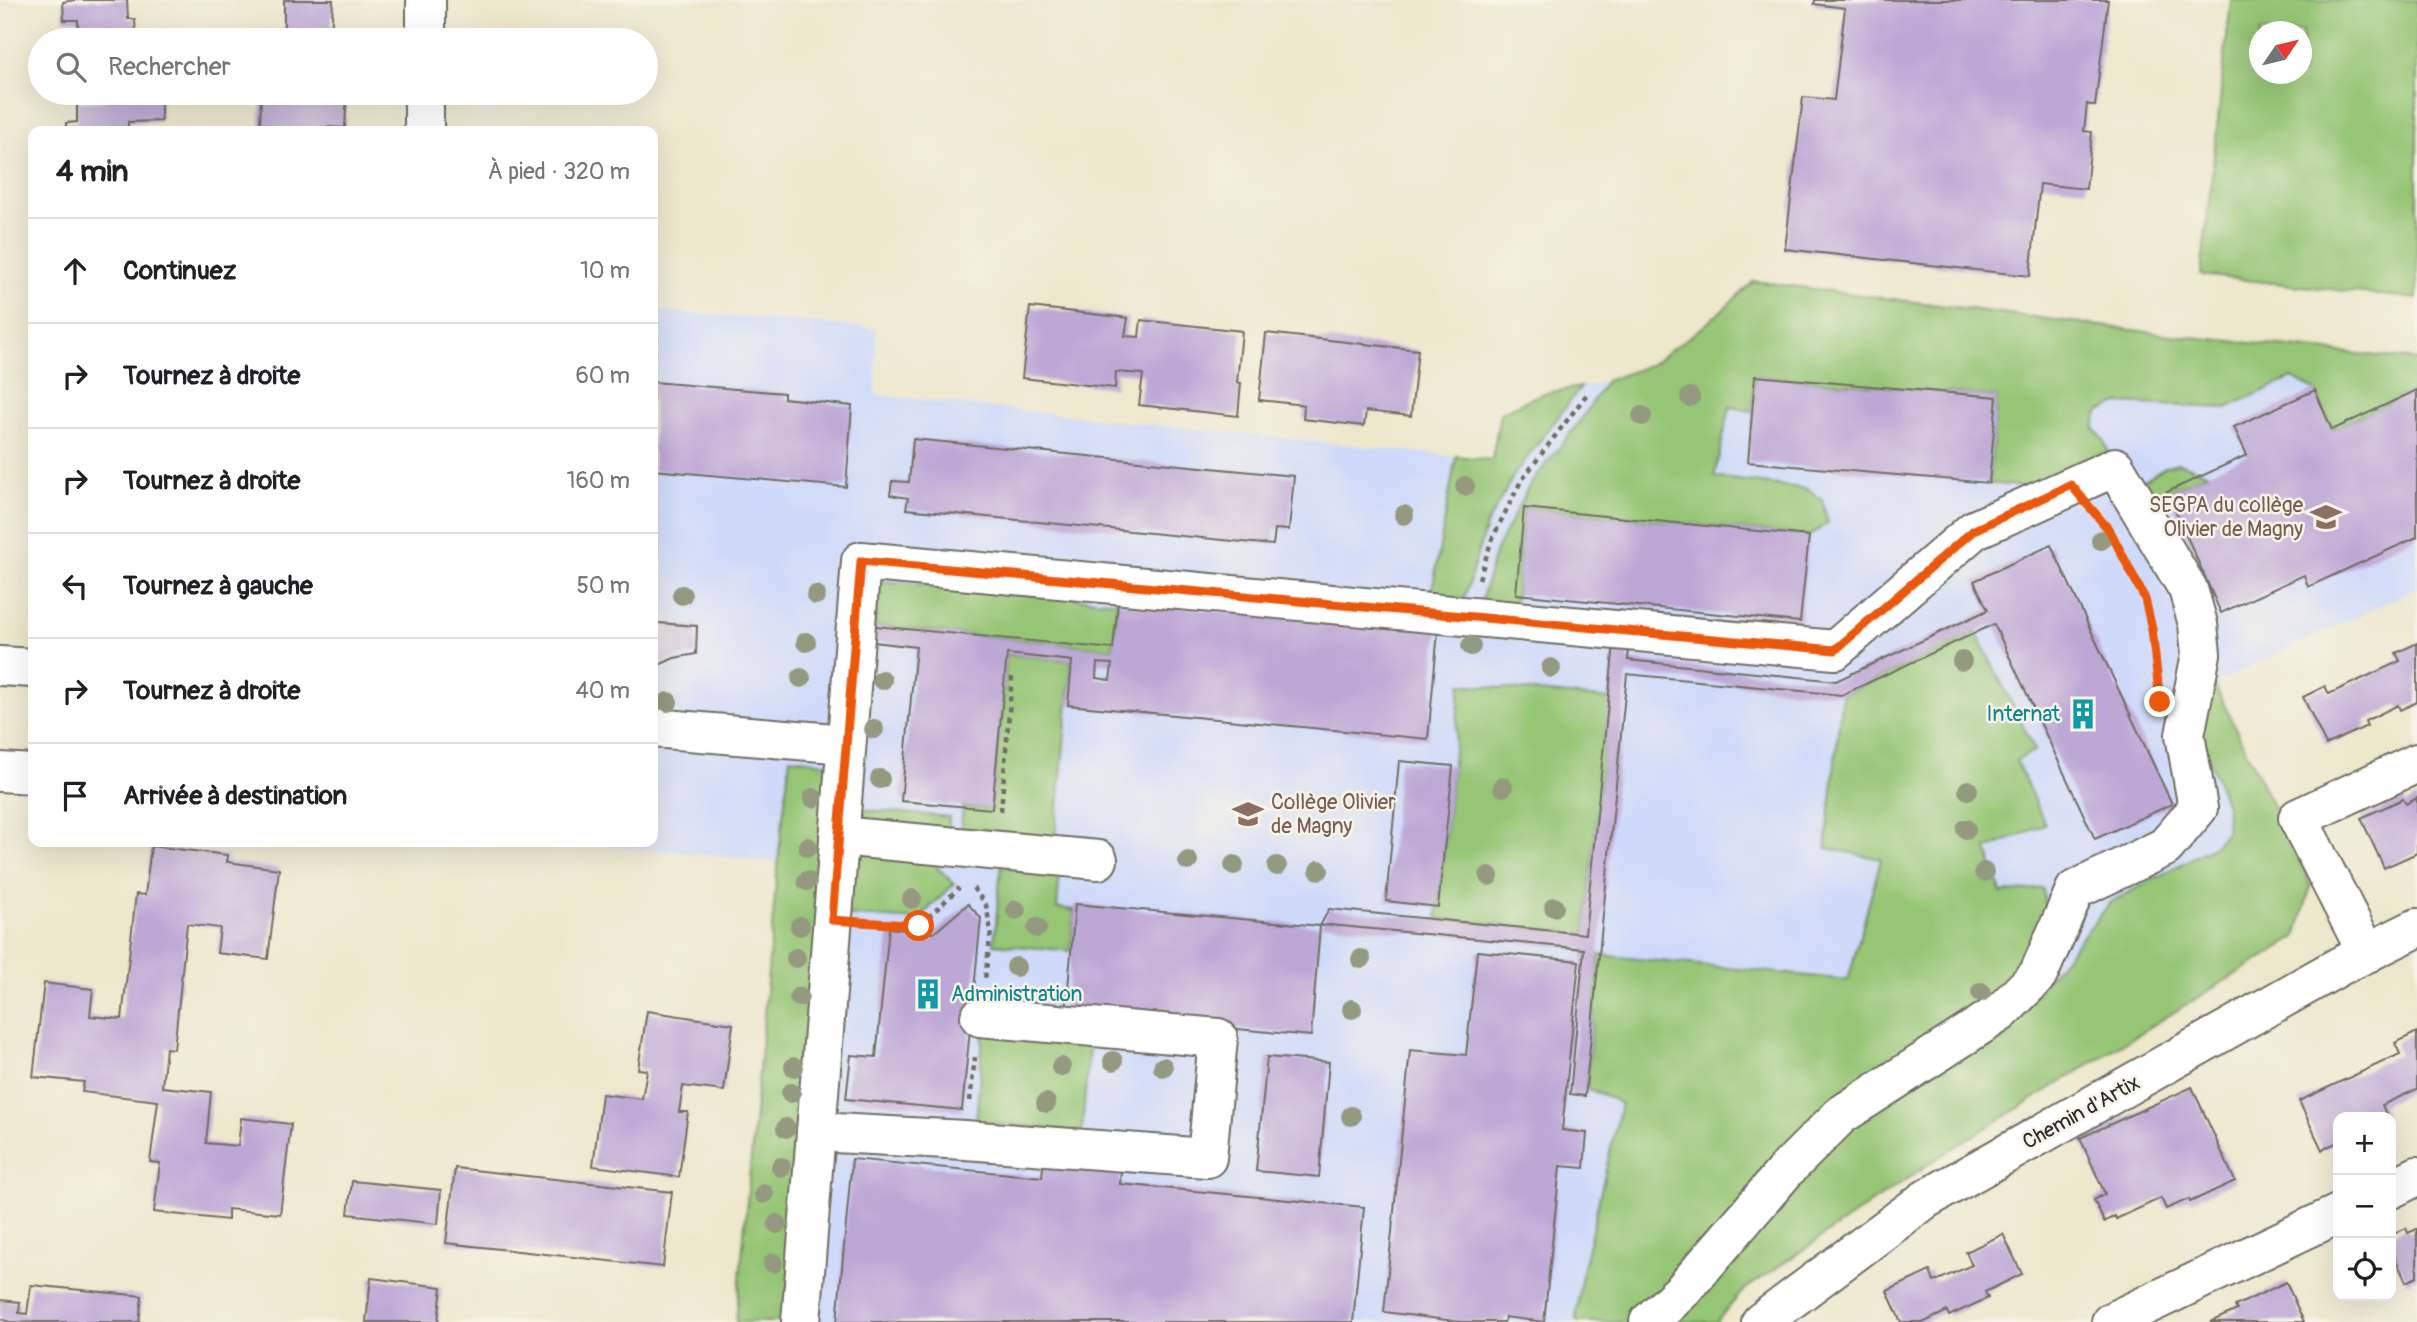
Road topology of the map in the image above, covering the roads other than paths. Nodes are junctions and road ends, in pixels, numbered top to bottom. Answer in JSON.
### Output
{"nodes":[{"id":1,"x":426,"y":0,"type":"edge"},
{"id":2,"x":426,"y":28,"type":"edge"},
{"id":3,"x":424,"y":105,"type":"edge"},
{"id":4,"x":424,"y":126,"type":"edge"},
{"id":5,"x":0,"y":666,"type":"edge"},
{"id":6,"x":28,"y":668,"type":"edge"},
{"id":7,"x":658,"y":728,"type":"edge"},
{"id":8,"x":846,"y":744,"type":"junction"},
{"id":9,"x":2417,"y":763,"type":"edge"},
{"id":10,"x":0,"y":772,"type":"edge"},
{"id":11,"x":28,"y":774,"type":"edge"},
{"id":12,"x":839,"y":836,"type":"junction"},
{"id":13,"x":1098,"y":860,"type":"dead end"},
{"id":14,"x":2417,"y":928,"type":"edge"},
{"id":15,"x":2367,"y":953,"type":"junction"},
{"id":16,"x":980,"y":1017,"type":"dead end"},
{"id":17,"x":816,"y":1132,"type":"junction"},
{"id":18,"x":2417,"y":1176,"type":"edge"},
{"id":19,"x":2396,"y":1186,"type":"edge"},
{"id":20,"x":2333,"y":1216,"type":"edge"},
{"id":21,"x":801,"y":1322,"type":"edge"},
{"id":22,"x":1649,"y":1322,"type":"edge"},
{"id":23,"x":1761,"y":1322,"type":"edge"},
{"id":24,"x":2111,"y":1322,"type":"edge"}],
"edges":[{"from":1,"to":2,"type":"street"},
{"from":3,"to":4,"type":"street"},
{"from":5,"to":6,"type":"street"},
{"from":7,"to":8,"type":"street"},
{"from":8,"to":12,"type":"street"},
{"from":8,"to":22,"type":"street"},
{"from":9,"to":15,"type":"street"},
{"from":10,"to":11,"type":"street"},
{"from":12,"to":13,"type":"street"},
{"from":12,"to":17,"type":"street"},
{"from":14,"to":15,"type":"street","name":"Chemin d'Artix"},
{"from":15,"to":23,"type":"street","name":"Chemin d'Artix"},
{"from":16,"to":17,"type":"street"},
{"from":17,"to":21,"type":"street"},
{"from":18,"to":19,"type":"street"},
{"from":20,"to":24,"type":"street"}]}
